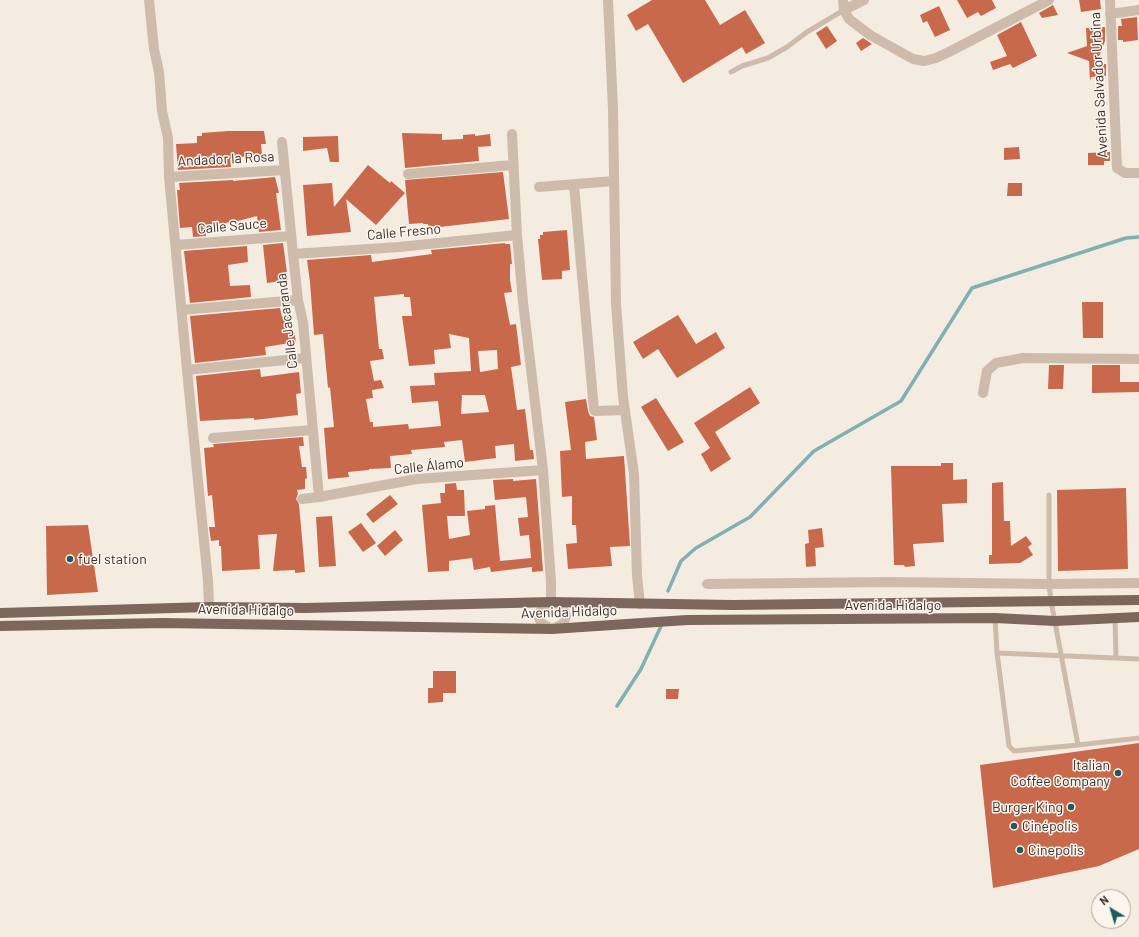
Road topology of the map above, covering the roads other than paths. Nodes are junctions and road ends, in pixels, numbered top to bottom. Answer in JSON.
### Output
{"nodes":[{"id":1,"x":150,"y":0,"type":"edge"},
{"id":2,"x":608,"y":0,"type":"edge"},
{"id":3,"x":864,"y":0,"type":"edge"},
{"id":4,"x":1049,"y":0,"type":"edge"},
{"id":5,"x":1110,"y":0,"type":"edge"},
{"id":6,"x":843,"y":5,"type":"edge"},
{"id":7,"x":1139,"y":10,"type":"edge"},
{"id":8,"x":1110,"y":14,"type":"junction"},
{"id":9,"x":731,"y":72,"type":"dead end"},
{"id":10,"x":512,"y":134,"type":"dead end"},
{"id":11,"x":282,"y":142,"type":"dead end"},
{"id":12,"x":512,"y":164,"type":"junction"},
{"id":13,"x":284,"y":170,"type":"junction"},
{"id":14,"x":1139,"y":173,"type":"edge"},
{"id":15,"x":408,"y":174,"type":"dead end"},
{"id":16,"x":169,"y":177,"type":"junction"},
{"id":17,"x":614,"y":181,"type":"junction"},
{"id":18,"x":574,"y":184,"type":"junction"},
{"id":19,"x":539,"y":187,"type":"dead end"},
{"id":20,"x":517,"y":235,"type":"junction"},
{"id":21,"x":291,"y":236,"type":"junction"},
{"id":22,"x":176,"y":245,"type":"junction"},
{"id":23,"x":293,"y":254,"type":"junction"},
{"id":24,"x":298,"y":300,"type":"junction"},
{"id":25,"x":182,"y":310,"type":"junction"},
{"id":26,"x":306,"y":358,"type":"junction"},
{"id":27,"x":1139,"y":359,"type":"edge"},
{"id":28,"x":187,"y":370,"type":"junction"},
{"id":29,"x":983,"y":393,"type":"dead end"},
{"id":30,"x":625,"y":410,"type":"junction"},
{"id":31,"x":312,"y":430,"type":"junction"},
{"id":32,"x":212,"y":438,"type":"dead end"},
{"id":33,"x":543,"y":470,"type":"junction"},
{"id":34,"x":1049,"y":495,"type":"dead end"},
{"id":35,"x":319,"y":498,"type":"junction"},
{"id":36,"x":302,"y":499,"type":"dead end"},
{"id":37,"x":1139,"y":583,"type":"edge"},
{"id":38,"x":707,"y":584,"type":"dead end"},
{"id":39,"x":1049,"y":584,"type":"junction"},
{"id":40,"x":1139,"y":600,"type":"edge"},
{"id":41,"x":1051,"y":601,"type":"junction"},
{"id":42,"x":551,"y":602,"type":"junction"},
{"id":43,"x":640,"y":604,"type":"junction"},
{"id":44,"x":209,"y":607,"type":"junction"},
{"id":45,"x":0,"y":613,"type":"edge"},
{"id":46,"x":1139,"y":617,"type":"edge"},
{"id":47,"x":995,"y":618,"type":"junction"},
{"id":48,"x":1115,"y":618,"type":"junction"},
{"id":49,"x":1055,"y":621,"type":"junction"},
{"id":50,"x":0,"y":626,"type":"edge"},
{"id":51,"x":552,"y":628,"type":"junction"},
{"id":52,"x":998,"y":653,"type":"junction"},
{"id":53,"x":1062,"y":655,"type":"junction"},
{"id":54,"x":1116,"y":658,"type":"junction"},
{"id":55,"x":1139,"y":659,"type":"edge"},
{"id":56,"x":1139,"y":738,"type":"edge"},
{"id":57,"x":1078,"y":745,"type":"junction"}],
"edges":[{"from":1,"to":16,"type":"street"},
{"from":2,"to":17,"type":"street"},
{"from":3,"to":6,"type":"street"},
{"from":4,"to":6,"type":"street"},
{"from":5,"to":8,"type":"street","name":"Avenida Salvador Urbina"},
{"from":6,"to":9,"type":"lane"},
{"from":7,"to":8,"type":"street"},
{"from":8,"to":14,"type":"street","name":"Avenida Salvador Urbina"},
{"from":10,"to":12,"type":"street"},
{"from":11,"to":13,"type":"street","name":"Calle Jacaranda"},
{"from":12,"to":15,"type":"street"},
{"from":12,"to":20,"type":"street"},
{"from":13,"to":16,"type":"street","name":"Andador la Rosa"},
{"from":13,"to":21,"type":"street","name":"Calle Jacaranda"},
{"from":16,"to":22,"type":"street"},
{"from":17,"to":18,"type":"street"},
{"from":17,"to":30,"type":"street"},
{"from":18,"to":19,"type":"street"},
{"from":18,"to":30,"type":"street"},
{"from":20,"to":23,"type":"street","name":"Calle Fresno"},
{"from":20,"to":33,"type":"street"},
{"from":21,"to":22,"type":"street","name":"Calle Sauce"},
{"from":21,"to":23,"type":"street","name":"Calle Jacaranda"},
{"from":22,"to":25,"type":"street"},
{"from":23,"to":24,"type":"street","name":"Calle Jacaranda"},
{"from":24,"to":25,"type":"street"},
{"from":24,"to":26,"type":"street","name":"Calle Jacaranda"},
{"from":25,"to":28,"type":"street"},
{"from":26,"to":28,"type":"street"},
{"from":26,"to":31,"type":"street","name":"Calle Jacaranda"},
{"from":27,"to":29,"type":"street"},
{"from":28,"to":44,"type":"street"},
{"from":30,"to":43,"type":"street"},
{"from":31,"to":32,"type":"street"},
{"from":31,"to":35,"type":"street","name":"Calle Jacaranda"},
{"from":33,"to":35,"type":"street","name":"Calle Álamo"},
{"from":33,"to":42,"type":"street"},
{"from":34,"to":39,"type":"lane"},
{"from":35,"to":36,"type":"street","name":"Calle Álamo"},
{"from":37,"to":39,"type":"street"},
{"from":38,"to":39,"type":"street"},
{"from":39,"to":41,"type":"lane"},
{"from":40,"to":41,"type":"main road","name":"Avenida Hidalgo"},
{"from":41,"to":43,"type":"main road","name":"Avenida Hidalgo"},
{"from":41,"to":49,"type":"lane"},
{"from":42,"to":43,"type":"main road","name":"Avenida Hidalgo"},
{"from":42,"to":44,"type":"main road","name":"Avenida Hidalgo"},
{"from":42,"to":51,"type":"street"},
{"from":42,"to":51,"type":"street"},
{"from":44,"to":45,"type":"main road","name":"Avenida Hidalgo"},
{"from":46,"to":48,"type":"main road","name":"Avenida Hidalgo"},
{"from":47,"to":49,"type":"main road","name":"Avenida Hidalgo"},
{"from":47,"to":51,"type":"main road","name":"Avenida Hidalgo"},
{"from":47,"to":52,"type":"lane"},
{"from":48,"to":49,"type":"main road","name":"Avenida Hidalgo"},
{"from":48,"to":54,"type":"lane"},
{"from":49,"to":53,"type":"lane"},
{"from":50,"to":51,"type":"main road","name":"Avenida Hidalgo"},
{"from":52,"to":53,"type":"lane"},
{"from":52,"to":57,"type":"lane"},
{"from":53,"to":54,"type":"lane"},
{"from":53,"to":57,"type":"lane"},
{"from":54,"to":55,"type":"lane"},
{"from":56,"to":57,"type":"lane"}]}
